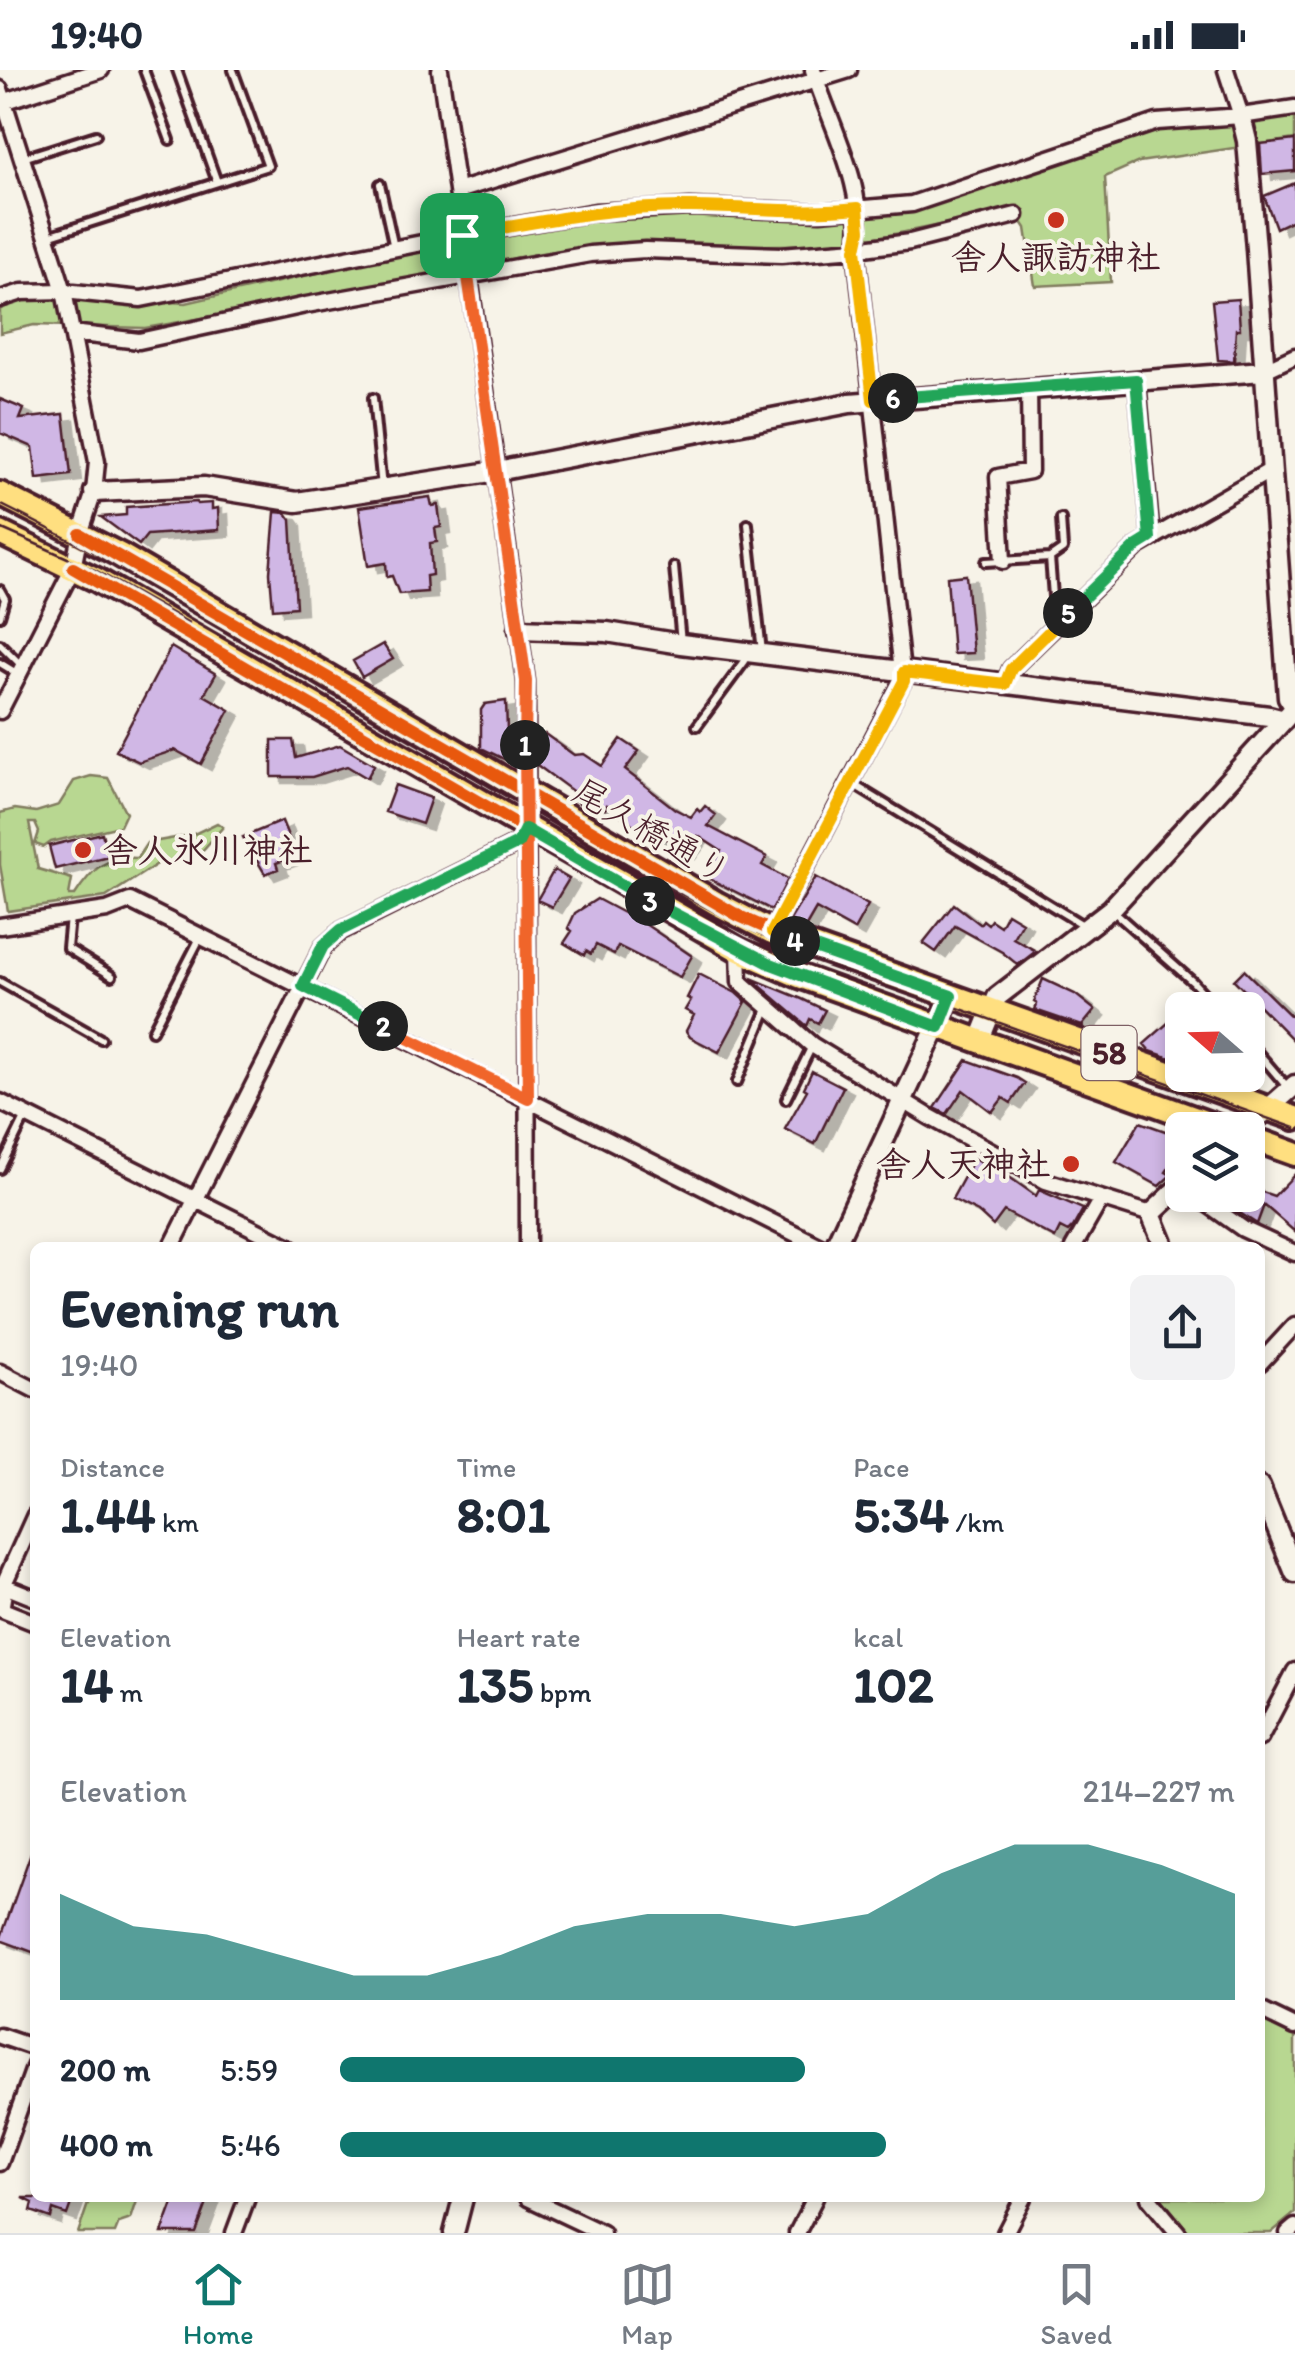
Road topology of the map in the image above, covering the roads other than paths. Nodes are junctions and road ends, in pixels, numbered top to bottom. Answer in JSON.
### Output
{"nodes":[{"id":1,"x":101,"y":70,"type":"edge"},
{"id":2,"x":144,"y":70,"type":"edge"},
{"id":3,"x":176,"y":70,"type":"edge"},
{"id":4,"x":233,"y":70,"type":"edge"},
{"id":5,"x":440,"y":70,"type":"edge"},
{"id":6,"x":850,"y":70,"type":"edge"},
{"id":7,"x":1226,"y":70,"type":"edge"},
{"id":8,"x":815,"y":75,"type":"edge"},
{"id":9,"x":1,"y":98,"type":"edge"},
{"id":10,"x":1295,"y":108,"type":"edge"},
{"id":11,"x":1241,"y":116,"type":"junction"},
{"id":12,"x":96,"y":135,"type":"dead end"},
{"id":13,"x":170,"y":140,"type":"dead end"},
{"id":14,"x":22,"y":158,"type":"junction"},
{"id":15,"x":217,"y":182,"type":"junction"},
{"id":16,"x":380,"y":184,"type":"dead end"},
{"id":17,"x":457,"y":192,"type":"junction"},
{"id":18,"x":858,"y":208,"type":"junction"},
{"id":19,"x":1016,"y":215,"type":"dead end"},
{"id":20,"x":462,"y":235,"type":"junction"},
{"id":21,"x":47,"y":236,"type":"junction"},
{"id":22,"x":394,"y":249,"type":"junction"},
{"id":23,"x":856,"y":249,"type":"junction"},
{"id":24,"x":469,"y":276,"type":"junction"},
{"id":25,"x":64,"y":291,"type":"junction"},
{"id":26,"x":0,"y":300,"type":"edge"},
{"id":27,"x":72,"y":333,"type":"junction"},
{"id":28,"x":1295,"y":356,"type":"edge"},
{"id":29,"x":1263,"y":370,"type":"junction"},
{"id":30,"x":1136,"y":380,"type":"junction"},
{"id":31,"x":1029,"y":388,"type":"junction"},
{"id":32,"x":373,"y":398,"type":"dead end"},
{"id":33,"x":873,"y":400,"type":"junction"},
{"id":34,"x":1271,"y":470,"type":"junction"},
{"id":35,"x":497,"y":471,"type":"junction"},
{"id":36,"x":382,"y":489,"type":"junction"},
{"id":37,"x":94,"y":492,"type":"junction"},
{"id":38,"x":0,"y":494,"type":"edge"},
{"id":39,"x":1061,"y":519,"type":"dead end"},
{"id":40,"x":748,"y":524,"type":"dead end"},
{"id":41,"x":0,"y":533,"type":"edge"},
{"id":42,"x":80,"y":534,"type":"junction"},
{"id":43,"x":1150,"y":538,"type":"junction"},
{"id":44,"x":1050,"y":558,"type":"junction"},
{"id":45,"x":1003,"y":561,"type":"junction"},
{"id":46,"x":986,"y":562,"type":"dead end"},
{"id":47,"x":674,"y":566,"type":"dead end"},
{"id":48,"x":73,"y":568,"type":"junction"},
{"id":49,"x":0,"y":590,"type":"edge"},
{"id":50,"x":0,"y":616,"type":"edge"},
{"id":51,"x":1060,"y":621,"type":"junction"},
{"id":52,"x":519,"y":628,"type":"junction"},
{"id":53,"x":0,"y":644,"type":"edge"},
{"id":54,"x":680,"y":644,"type":"junction"},
{"id":55,"x":754,"y":652,"type":"junction"},
{"id":56,"x":0,"y":663,"type":"edge"},
{"id":57,"x":21,"y":670,"type":"junction"},
{"id":58,"x":904,"y":672,"type":"junction"},
{"id":59,"x":1005,"y":684,"type":"junction"},
{"id":60,"x":0,"y":711,"type":"edge"},
{"id":61,"x":1292,"y":711,"type":"edge"},
{"id":62,"x":697,"y":726,"type":"dead end"},
{"id":63,"x":851,"y":784,"type":"junction"},
{"id":64,"x":524,"y":792,"type":"junction"},
{"id":65,"x":525,"y":829,"type":"junction"},
{"id":66,"x":1111,"y":909,"type":"junction"},
{"id":67,"x":70,"y":915,"type":"junction"},
{"id":68,"x":0,"y":926,"type":"edge"},
{"id":69,"x":1086,"y":928,"type":"junction"},
{"id":70,"x":772,"y":932,"type":"junction"},
{"id":71,"x":201,"y":934,"type":"junction"},
{"id":72,"x":1,"y":937,"type":"edge"},
{"id":73,"x":740,"y":950,"type":"junction"},
{"id":74,"x":112,"y":976,"type":"dead end"},
{"id":75,"x":0,"y":982,"type":"edge"},
{"id":76,"x":303,"y":986,"type":"junction"},
{"id":77,"x":1202,"y":992,"type":"edge"},
{"id":78,"x":951,"y":996,"type":"junction"},
{"id":79,"x":767,"y":1008,"type":"junction"},
{"id":80,"x":990,"y":1011,"type":"junction"},
{"id":81,"x":939,"y":1027,"type":"junction"},
{"id":82,"x":152,"y":1031,"type":"dead end"},
{"id":83,"x":101,"y":1039,"type":"dead end"},
{"id":84,"x":979,"y":1042,"type":"junction"},
{"id":85,"x":812,"y":1045,"type":"junction"},
{"id":86,"x":1265,"y":1059,"type":"edge"},
{"id":87,"x":737,"y":1082,"type":"dead end"},
{"id":88,"x":1293,"y":1088,"type":"edge"},
{"id":89,"x":528,"y":1098,"type":"junction"},
{"id":90,"x":786,"y":1099,"type":"dead end"},
{"id":91,"x":0,"y":1102,"type":"edge"},
{"id":92,"x":903,"y":1102,"type":"junction"},
{"id":93,"x":1268,"y":1108,"type":"junction"},
{"id":94,"x":1177,"y":1112,"type":"edge"},
{"id":95,"x":1264,"y":1112,"type":"edge"},
{"id":96,"x":26,"y":1115,"type":"junction"},
{"id":97,"x":1295,"y":1118,"type":"edge"},
{"id":98,"x":1265,"y":1143,"type":"edge"},
{"id":99,"x":1295,"y":1154,"type":"edge"},
{"id":100,"x":0,"y":1168,"type":"edge"},
{"id":101,"x":195,"y":1199,"type":"junction"},
{"id":102,"x":1101,"y":1199,"type":"junction"},
{"id":103,"x":1165,"y":1201,"type":"edge"},
{"id":104,"x":1219,"y":1212,"type":"edge"},
{"id":105,"x":1152,"y":1214,"type":"junction"},
{"id":106,"x":173,"y":1242,"type":"edge"},
{"id":107,"x":280,"y":1242,"type":"edge"},
{"id":108,"x":528,"y":1242,"type":"edge"},
{"id":109,"x":812,"y":1242,"type":"edge"},
{"id":110,"x":837,"y":1242,"type":"edge"},
{"id":111,"x":1077,"y":1242,"type":"edge"},
{"id":112,"x":1162,"y":1242,"type":"edge"},
{"id":113,"x":1295,"y":1254,"type":"edge"},
{"id":114,"x":1295,"y":1325,"type":"edge"},
{"id":115,"x":1265,"y":1358,"type":"edge"},
{"id":116,"x":0,"y":1372,"type":"edge"},
{"id":117,"x":30,"y":1387,"type":"edge"},
{"id":118,"x":1265,"y":1500,"type":"edge"},
{"id":119,"x":30,"y":1527,"type":"edge"},
{"id":120,"x":1295,"y":1574,"type":"edge"},
{"id":121,"x":1,"y":1596,"type":"edge"},
{"id":122,"x":30,"y":1598,"type":"edge"},
{"id":123,"x":30,"y":1618,"type":"edge"},
{"id":124,"x":1295,"y":1671,"type":"edge"},
{"id":125,"x":1265,"y":1728,"type":"edge"},
{"id":126,"x":1265,"y":2013,"type":"edge"},
{"id":127,"x":1295,"y":2028,"type":"edge"},
{"id":128,"x":0,"y":2036,"type":"edge"},
{"id":129,"x":30,"y":2046,"type":"edge"},
{"id":130,"x":30,"y":2080,"type":"edge"},
{"id":131,"x":0,"y":2163,"type":"edge"},
{"id":132,"x":246,"y":2202,"type":"edge"},
{"id":133,"x":459,"y":2202,"type":"edge"},
{"id":134,"x":536,"y":2202,"type":"edge"},
{"id":135,"x":813,"y":2202,"type":"edge"},
{"id":136,"x":1022,"y":2202,"type":"edge"},
{"id":137,"x":1152,"y":2202,"type":"edge"},
{"id":138,"x":1295,"y":2227,"type":"edge"},
{"id":139,"x":234,"y":2233,"type":"edge"},
{"id":140,"x":454,"y":2233,"type":"edge"},
{"id":141,"x":602,"y":2233,"type":"edge"},
{"id":142,"x":797,"y":2233,"type":"edge"},
{"id":143,"x":1005,"y":2233,"type":"edge"},
{"id":144,"x":1178,"y":2233,"type":"edge"},
{"id":145,"x":1288,"y":2233,"type":"edge"}],
"edges":[{"from":1,"to":9,"type":"street"},
{"from":2,"to":13,"type":"lane"},
{"from":3,"to":15,"type":"lane"},
{"from":4,"to":15,"type":"lane"},
{"from":5,"to":17,"type":"street"},
{"from":6,"to":8,"type":"street"},
{"from":7,"to":11,"type":"street"},
{"from":8,"to":17,"type":"street"},
{"from":8,"to":18,"type":"street"},
{"from":9,"to":14,"type":"street"},
{"from":10,"to":11,"type":"street"},
{"from":11,"to":18,"type":"street"},
{"from":11,"to":29,"type":"street"},
{"from":12,"to":14,"type":"lane"},
{"from":14,"to":21,"type":"street"},
{"from":15,"to":21,"type":"lane"},
{"from":16,"to":22,"type":"lane"},
{"from":17,"to":20,"type":"street"},
{"from":18,"to":20,"type":"street"},
{"from":18,"to":23,"type":"street"},
{"from":19,"to":23,"type":"street"},
{"from":20,"to":22,"type":"street"},
{"from":20,"to":24,"type":"street"},
{"from":21,"to":25,"type":"street"},
{"from":22,"to":25,"type":"street"},
{"from":23,"to":24,"type":"street"},
{"from":23,"to":33,"type":"street"},
{"from":24,"to":27,"type":"street"},
{"from":24,"to":35,"type":"street"},
{"from":25,"to":26,"type":"street"},
{"from":25,"to":27,"type":"street"},
{"from":27,"to":37,"type":"street"},
{"from":28,"to":29,"type":"street"},
{"from":29,"to":30,"type":"street"},
{"from":29,"to":34,"type":"street"},
{"from":30,"to":31,"type":"street"},
{"from":30,"to":43,"type":"street"},
{"from":31,"to":33,"type":"street"},
{"from":31,"to":45,"type":"street"},
{"from":32,"to":36,"type":"lane"},
{"from":33,"to":35,"type":"street"},
{"from":33,"to":58,"type":"street"},
{"from":34,"to":43,"type":"street"},
{"from":34,"to":61,"type":"street"},
{"from":35,"to":36,"type":"street"},
{"from":35,"to":52,"type":"street"},
{"from":36,"to":37,"type":"street"},
{"from":37,"to":42,"type":"street"},
{"from":38,"to":42,"type":"main road","name":"尾久橋通り","number":"58"},
{"from":39,"to":44,"type":"lane"},
{"from":40,"to":55,"type":"lane"},
{"from":41,"to":48,"type":"main road","name":"尾久橋通り","number":"58"},
{"from":42,"to":48,"type":"street"},
{"from":42,"to":64,"type":"main road","name":"尾久橋通り","number":"58"},
{"from":43,"to":51,"type":"street"},
{"from":44,"to":45,"type":"lane"},
{"from":44,"to":51,"type":"lane"},
{"from":45,"to":46,"type":"lane"},
{"from":47,"to":54,"type":"lane"},
{"from":48,"to":57,"type":"street"},
{"from":48,"to":65,"type":"main road","name":"尾久橋通り","number":"58"},
{"from":49,"to":50,"type":"lane"},
{"from":51,"to":59,"type":"street"},
{"from":52,"to":54,"type":"street"},
{"from":52,"to":64,"type":"street"},
{"from":53,"to":57,"type":"lane"},
{"from":54,"to":55,"type":"street"},
{"from":55,"to":58,"type":"street"},
{"from":55,"to":62,"type":"lane"},
{"from":56,"to":57,"type":"lane"},
{"from":57,"to":60,"type":"street"},
{"from":58,"to":59,"type":"street"},
{"from":58,"to":63,"type":"street"},
{"from":59,"to":61,"type":"street"},
{"from":61,"to":66,"type":"street"},
{"from":63,"to":69,"type":"lane"},
{"from":63,"to":70,"type":"street"},
{"from":64,"to":65,"type":"street"},
{"from":64,"to":70,"type":"main road","name":"尾久橋通り","number":"58"},
{"from":65,"to":73,"type":"main road","name":"尾久橋通り","number":"58"},
{"from":65,"to":76,"type":"street"},
{"from":65,"to":89,"type":"street"},
{"from":66,"to":69,"type":"street"},
{"from":66,"to":77,"type":"lane"},
{"from":67,"to":68,"type":"street"},
{"from":67,"to":71,"type":"street"},
{"from":67,"to":74,"type":"lane"},
{"from":68,"to":72,"type":"lane"},
{"from":69,"to":80,"type":"street"},
{"from":70,"to":78,"type":"main road","name":"尾久橋通り","number":"58"},
{"from":71,"to":76,"type":"street"},
{"from":71,"to":82,"type":"lane"},
{"from":73,"to":79,"type":"street"},
{"from":73,"to":81,"type":"main road","name":"尾久橋通り","number":"58"},
{"from":75,"to":83,"type":"lane"},
{"from":76,"to":89,"type":"street"},
{"from":76,"to":101,"type":"street"},
{"from":78,"to":80,"type":"main road","name":"尾久橋通り","number":"58"},
{"from":78,"to":81,"type":"street"},
{"from":79,"to":85,"type":"street"},
{"from":79,"to":87,"type":"lane"},
{"from":80,"to":84,"type":"street"},
{"from":80,"to":93,"type":"main road","name":"尾久橋通り","number":"58"},
{"from":81,"to":84,"type":"main road","name":"尾久橋通り","number":"58"},
{"from":81,"to":92,"type":"street"},
{"from":84,"to":94,"type":"main road","name":"尾久橋通り","number":"58"},
{"from":85,"to":90,"type":"lane"},
{"from":85,"to":92,"type":"street"},
{"from":86,"to":88,"type":"lane"},
{"from":88,"to":93,"type":"street"},
{"from":89,"to":108,"type":"street"},
{"from":89,"to":109,"type":"street"},
{"from":91,"to":96,"type":"street"},
{"from":92,"to":102,"type":"street"},
{"from":92,"to":110,"type":"street"},
{"from":93,"to":95,"type":"street"},
{"from":93,"to":97,"type":"main road","name":"尾久橋通り","number":"58"},
{"from":96,"to":100,"type":"lane"},
{"from":96,"to":101,"type":"street"},
{"from":98,"to":99,"type":"main road"},
{"from":101,"to":106,"type":"street"},
{"from":101,"to":107,"type":"street"},
{"from":102,"to":105,"type":"street"},
{"from":102,"to":111,"type":"street"},
{"from":103,"to":105,"type":"street"},
{"from":104,"to":113,"type":"street"},
{"from":105,"to":112,"type":"street"},
{"from":114,"to":115,"type":"street"},
{"from":116,"to":117,"type":"street"},
{"from":118,"to":120,"type":"street"},
{"from":119,"to":121,"type":"street"},
{"from":121,"to":122,"type":"street"},
{"from":121,"to":123,"type":"street"},
{"from":124,"to":125,"type":"street"},
{"from":126,"to":127,"type":"street"},
{"from":128,"to":129,"type":"street"},
{"from":130,"to":131,"type":"street"},
{"from":132,"to":139,"type":"street"},
{"from":133,"to":140,"type":"street"},
{"from":134,"to":141,"type":"street"},
{"from":135,"to":142,"type":"street"},
{"from":136,"to":143,"type":"street"},
{"from":137,"to":144,"type":"street"},
{"from":138,"to":145,"type":"street"}]}
